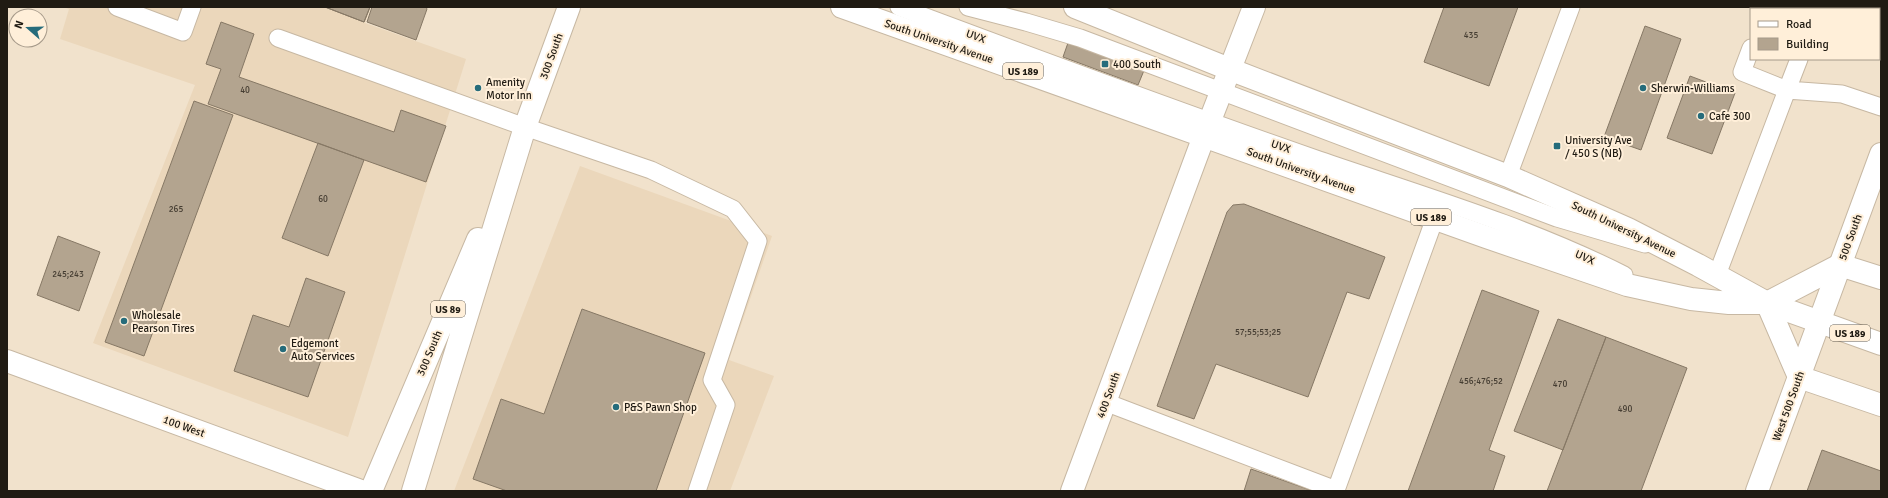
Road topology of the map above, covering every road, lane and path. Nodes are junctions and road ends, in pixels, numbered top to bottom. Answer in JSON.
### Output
{"nodes":[{"id":1,"x":117,"y":7,"type":"edge"},
{"id":2,"x":192,"y":7,"type":"edge"},
{"id":3,"x":569,"y":7,"type":"edge"},
{"id":4,"x":842,"y":7,"type":"edge"},
{"id":5,"x":898,"y":7,"type":"edge"},
{"id":6,"x":968,"y":7,"type":"edge"},
{"id":7,"x":1075,"y":7,"type":"edge"},
{"id":8,"x":1254,"y":7,"type":"edge"},
{"id":9,"x":1571,"y":7,"type":"edge"},
{"id":10,"x":278,"y":38,"type":"dead end"},
{"id":11,"x":1750,"y":51,"type":"edge"},
{"id":12,"x":1799,"y":60,"type":"edge"},
{"id":13,"x":1230,"y":69,"type":"junction"},
{"id":14,"x":1787,"y":90,"type":"junction"},
{"id":15,"x":1221,"y":92,"type":"junction"},
{"id":16,"x":1881,"y":108,"type":"edge"},
{"id":17,"x":525,"y":127,"type":"junction"},
{"id":18,"x":1207,"y":129,"type":"junction"},
{"id":19,"x":1881,"y":154,"type":"edge"},
{"id":20,"x":1508,"y":176,"type":"junction"},
{"id":21,"x":1435,"y":218,"type":"junction"},
{"id":22,"x":1670,"y":251,"type":"junction"},
{"id":23,"x":1840,"y":265,"type":"junction"},
{"id":24,"x":1717,"y":275,"type":"junction"},
{"id":25,"x":1881,"y":278,"type":"edge"},
{"id":26,"x":1659,"y":293,"type":"junction"},
{"id":27,"x":1767,"y":303,"type":"junction"},
{"id":28,"x":1820,"y":321,"type":"junction"},
{"id":29,"x":1881,"y":344,"type":"edge"},
{"id":30,"x":7,"y":361,"type":"edge"},
{"id":31,"x":1799,"y":376,"type":"junction"},
{"id":32,"x":1105,"y":402,"type":"junction"},
{"id":33,"x":1881,"y":405,"type":"edge"},
{"id":34,"x":361,"y":491,"type":"edge"},
{"id":35,"x":370,"y":491,"type":"edge"},
{"id":36,"x":413,"y":491,"type":"edge"},
{"id":37,"x":697,"y":491,"type":"edge"},
{"id":38,"x":1072,"y":491,"type":"edge"},
{"id":39,"x":1756,"y":491,"type":"edge"}],
"edges":[{"from":1,"to":2,"type":"lane"},
{"from":3,"to":17,"type":"main road","name":"300 South","number":"US 89"},
{"from":4,"to":18,"type":"main road","name":"South University Avenue","number":"US 189"},
{"from":5,"to":18,"type":"lane","name":"UVX"},
{"from":6,"to":15,"type":"lane"},
{"from":7,"to":13,"type":"main road","name":"South University Avenue","number":"US 189"},
{"from":8,"to":13,"type":"main road","name":"400 South"},
{"from":9,"to":20,"type":"lane"},
{"from":10,"to":17,"type":"lane"},
{"from":11,"to":14,"type":"lane"},
{"from":12,"to":14,"type":"lane"},
{"from":13,"to":15,"type":"main road","name":"400 South"},
{"from":13,"to":20,"type":"main road","name":"South University Avenue","number":"US 189"},
{"from":14,"to":16,"type":"lane"},
{"from":14,"to":24,"type":"lane"},
{"from":15,"to":18,"type":"main road","name":"400 South"},
{"from":15,"to":22,"type":"lane"},
{"from":17,"to":35,"type":"main road","name":"300 South","number":"US 89"},
{"from":17,"to":36,"type":"main road","name":"300 South","number":"US 89"},
{"from":17,"to":37,"type":"lane"},
{"from":18,"to":21,"type":"main road","name":"South University Avenue","number":"US 189"},
{"from":18,"to":26,"type":"lane","name":"UVX"},
{"from":18,"to":32,"type":"main road","name":"400 South"},
{"from":19,"to":23,"type":"main road","name":"500 South"},
{"from":20,"to":22,"type":"main road","name":"South University Avenue","number":"US 189"},
{"from":21,"to":26,"type":"main road","name":"South University Avenue","number":"US 189"},
{"from":21,"to":32,"type":"lane"},
{"from":22,"to":24,"type":"main road","name":"South University Avenue","number":"US 189"},
{"from":23,"to":25,"type":"main road"},
{"from":23,"to":27,"type":"main road"},
{"from":23,"to":28,"type":"main road","name":"500 South"},
{"from":24,"to":27,"type":"main road","name":"South University Avenue","number":"US 189"},
{"from":26,"to":27,"type":"main road","name":"South University Avenue","number":"US 189"},
{"from":27,"to":28,"type":"main road","name":"South University Avenue","number":"US 189"},
{"from":27,"to":31,"type":"main road"},
{"from":28,"to":29,"type":"main road","name":"South University Avenue","number":"US 189"},
{"from":28,"to":31,"type":"main road","name":"West 500 South"},
{"from":30,"to":34,"type":"main road","name":"100 West"},
{"from":31,"to":33,"type":"main road"},
{"from":31,"to":39,"type":"main road","name":"West 500 South"},
{"from":32,"to":38,"type":"main road","name":"400 South"}]}
